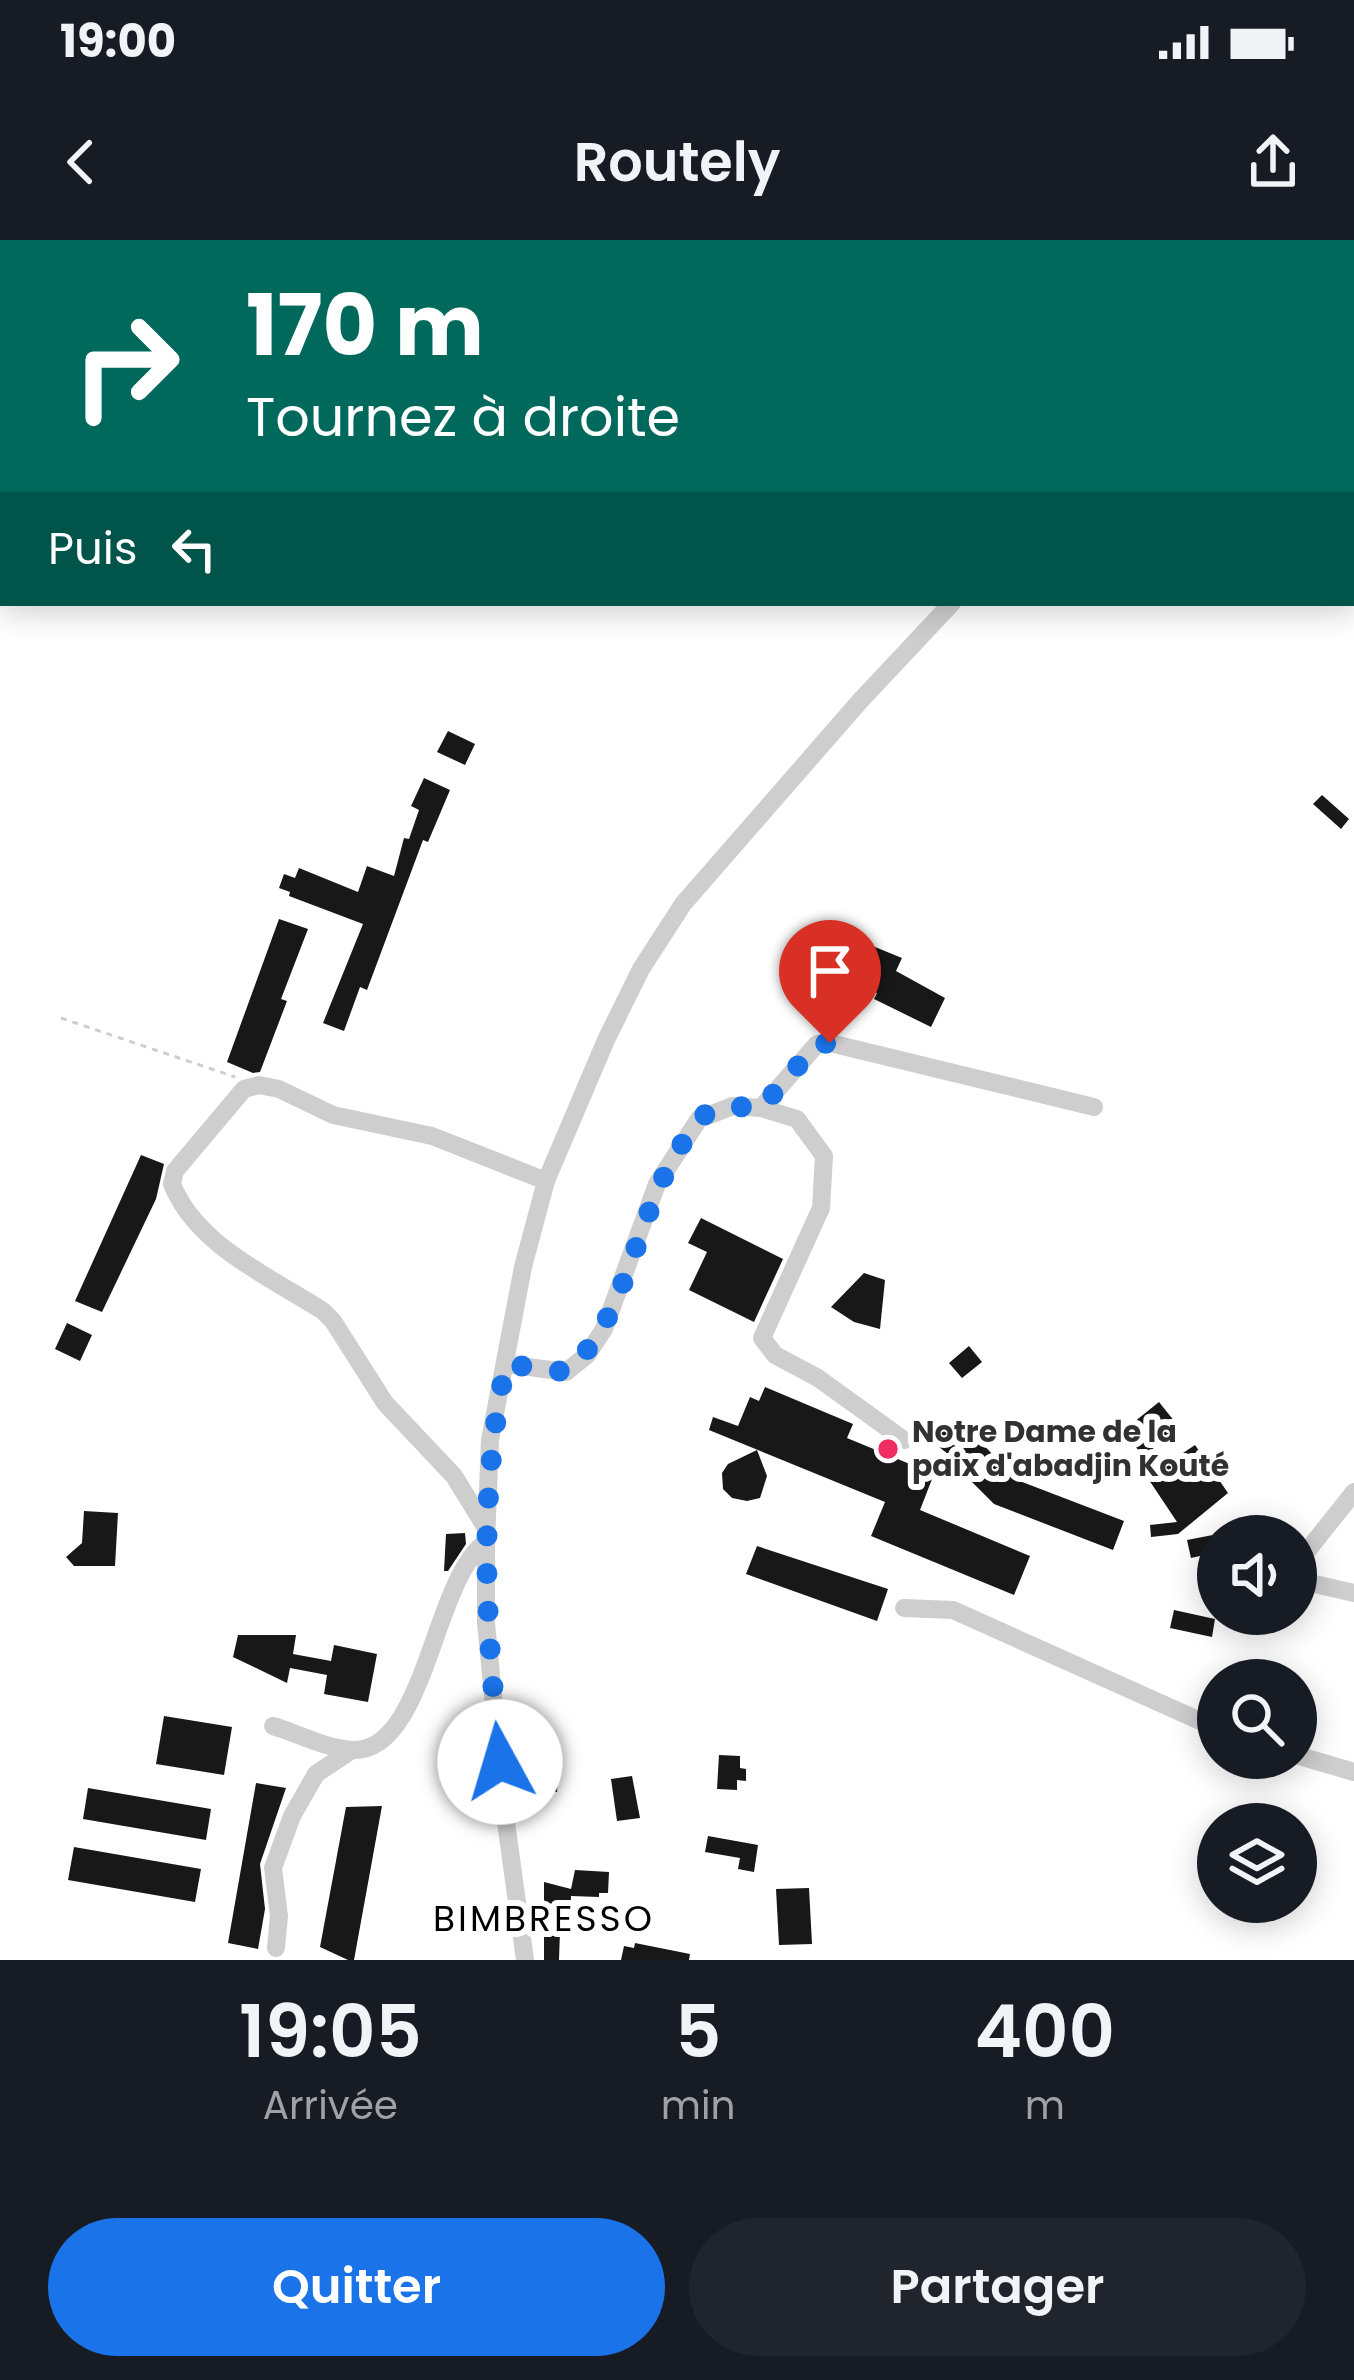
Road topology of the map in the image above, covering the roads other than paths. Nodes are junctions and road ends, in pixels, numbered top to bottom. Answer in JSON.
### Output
{"nodes":[{"id":1,"x":949,"y":606,"type":"edge"},
{"id":2,"x":1094,"y":1107,"type":"dead end"},
{"id":3,"x":761,"y":1108,"type":"junction"},
{"id":4,"x":546,"y":1180,"type":"junction"},
{"id":5,"x":506,"y":1364,"type":"junction"},
{"id":6,"x":904,"y":1440,"type":"dead end"},
{"id":7,"x":1354,"y":1492,"type":"edge"},
{"id":8,"x":486,"y":1535,"type":"junction"},
{"id":9,"x":1317,"y":1542,"type":"edge"},
{"id":10,"x":1317,"y":1585,"type":"edge"},
{"id":11,"x":1354,"y":1593,"type":"edge"},
{"id":12,"x":904,"y":1608,"type":"dead end"},
{"id":13,"x":1197,"y":1720,"type":"edge"},
{"id":14,"x":272,"y":1726,"type":"dead end"},
{"id":15,"x":352,"y":1750,"type":"junction"},
{"id":16,"x":1317,"y":1761,"type":"edge"},
{"id":17,"x":1354,"y":1772,"type":"edge"},
{"id":18,"x":276,"y":1948,"type":"dead end"},
{"id":19,"x":525,"y":1960,"type":"edge"}],
"edges":[{"from":1,"to":4,"type":"street"},
{"from":2,"to":3,"type":"street"},
{"from":3,"to":5,"type":"street"},
{"from":3,"to":6,"type":"street"},
{"from":4,"to":5,"type":"street"},
{"from":4,"to":8,"type":"street"},
{"from":5,"to":8,"type":"street"},
{"from":7,"to":9,"type":"street"},
{"from":8,"to":15,"type":"street"},
{"from":8,"to":19,"type":"street"},
{"from":10,"to":11,"type":"street"},
{"from":12,"to":13,"type":"street"},
{"from":14,"to":15,"type":"street"},
{"from":15,"to":18,"type":"street"},
{"from":16,"to":17,"type":"street"}]}
